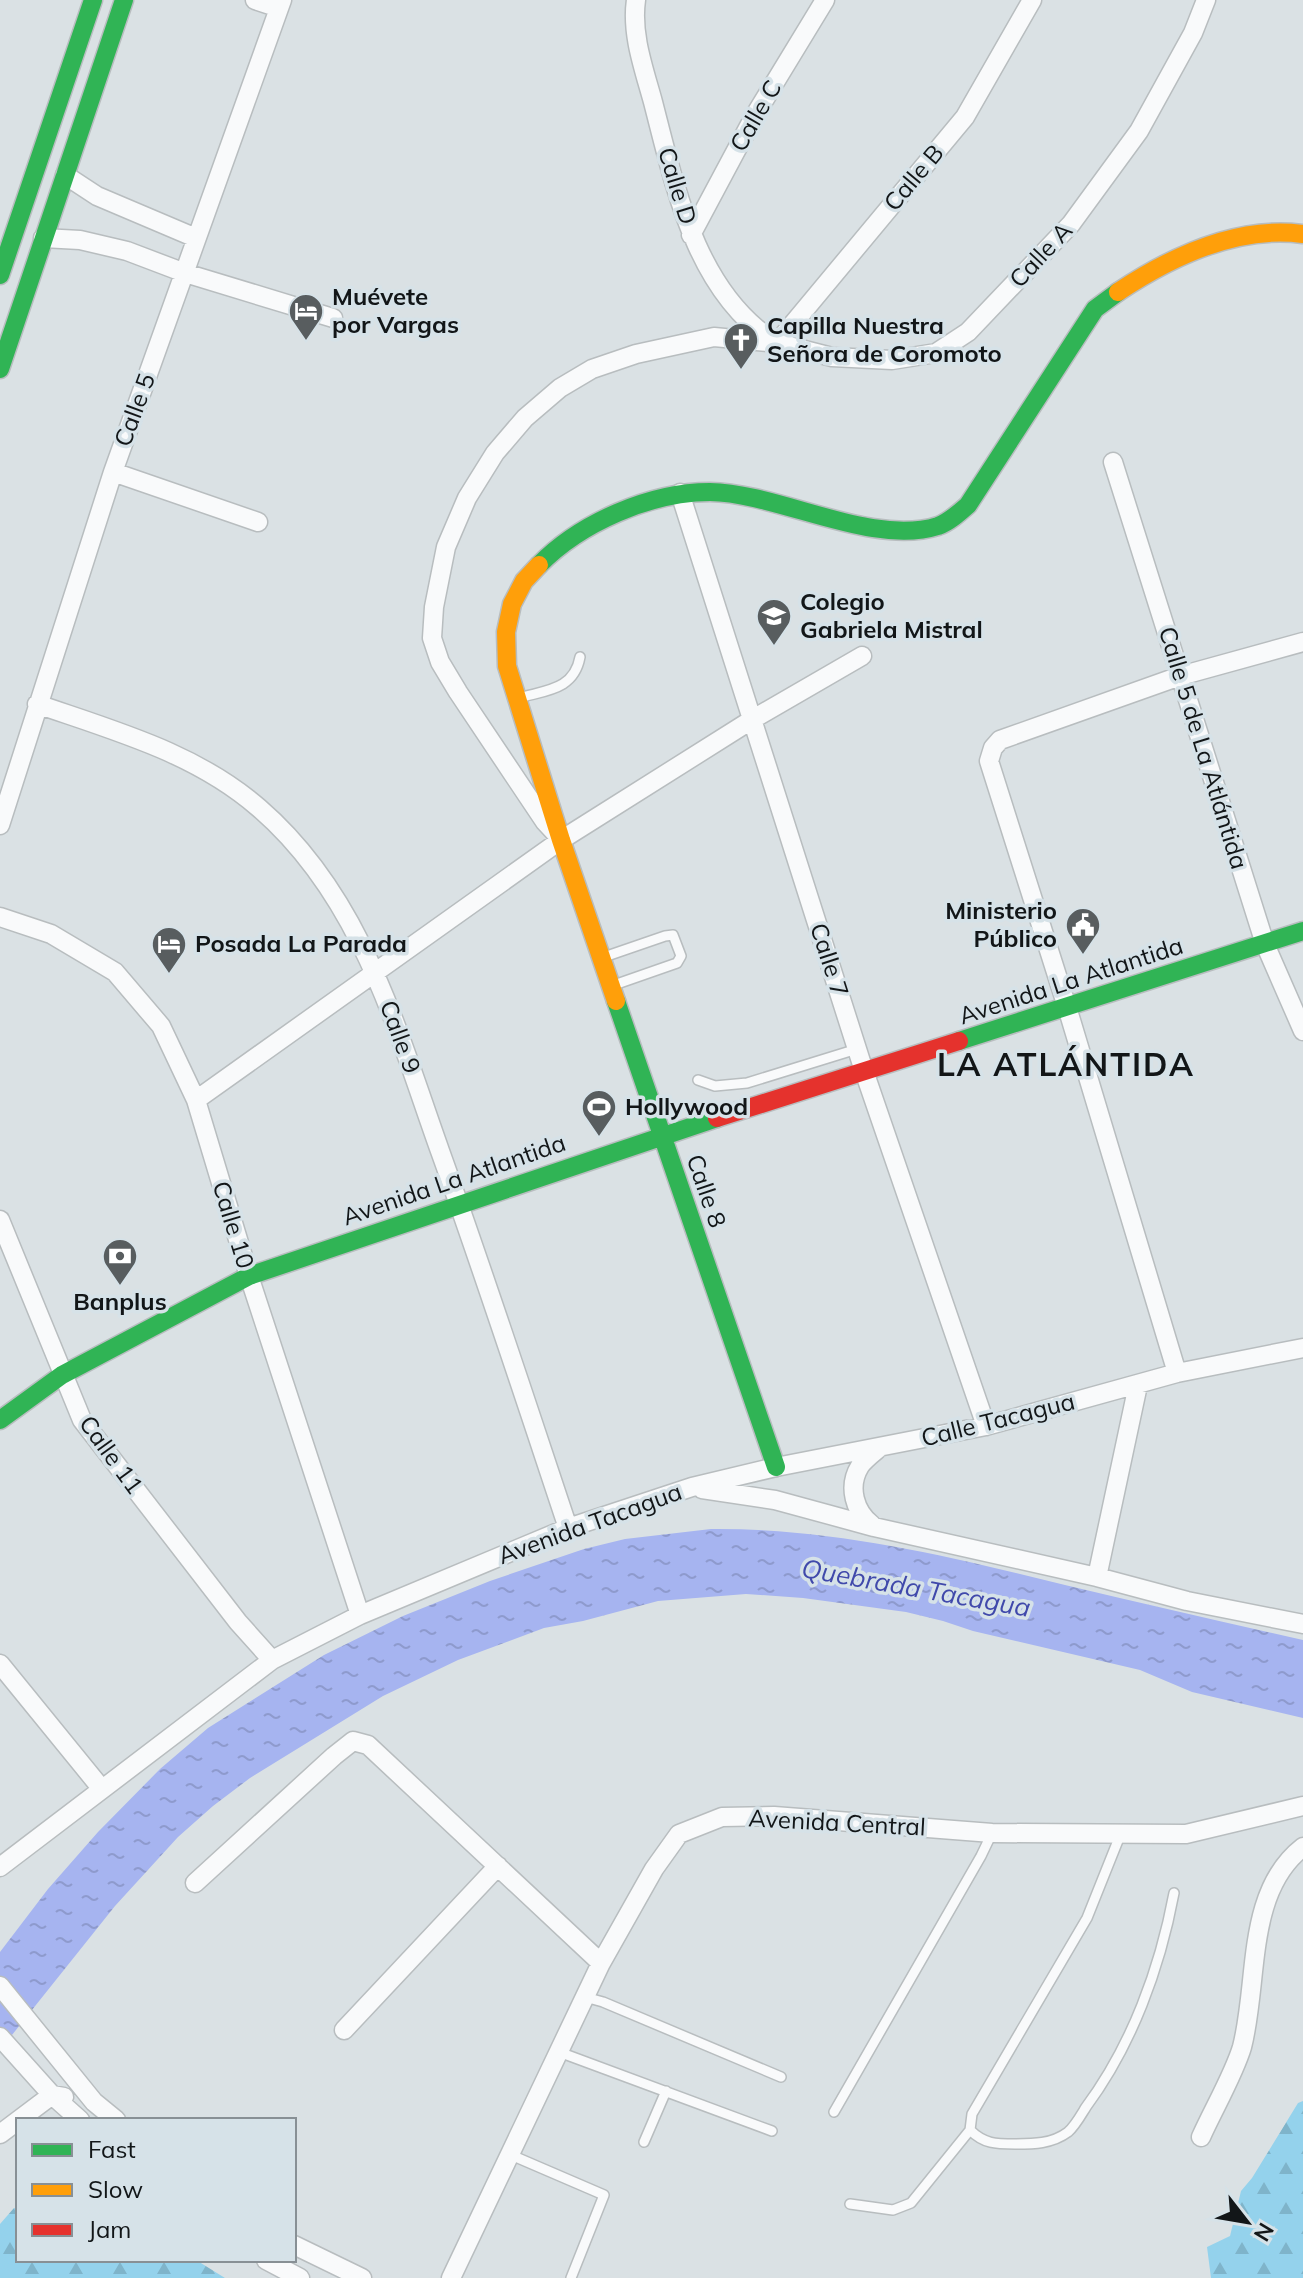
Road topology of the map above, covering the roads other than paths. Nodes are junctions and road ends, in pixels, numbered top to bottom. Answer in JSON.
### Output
{"nodes":[{"id":1,"x":93,"y":0,"type":"edge"},
{"id":2,"x":124,"y":0,"type":"edge"},
{"id":3,"x":255,"y":0,"type":"edge"},
{"id":4,"x":636,"y":0,"type":"edge"},
{"id":5,"x":825,"y":0,"type":"edge"},
{"id":6,"x":1032,"y":0,"type":"edge"},
{"id":7,"x":1206,"y":0,"type":"edge"},
{"id":8,"x":281,"y":4,"type":"edge"},
{"id":9,"x":65,"y":175,"type":"junction"},
{"id":10,"x":1303,"y":234,"type":"edge"},
{"id":11,"x":691,"y":235,"type":"junction"},
{"id":12,"x":43,"y":238,"type":"junction"},
{"id":13,"x":196,"y":238,"type":"junction"},
{"id":14,"x":185,"y":273,"type":"junction"},
{"id":15,"x":0,"y":275,"type":"edge"},
{"id":16,"x":333,"y":318,"type":"dead end"},
{"id":17,"x":777,"y":343,"type":"junction"},
{"id":18,"x":0,"y":369,"type":"edge"},
{"id":19,"x":1113,"y":462,"type":"dead end"},
{"id":20,"x":113,"y":472,"type":"junction"},
{"id":21,"x":680,"y":493,"type":"junction"},
{"id":22,"x":258,"y":522,"type":"dead end"},
{"id":23,"x":1303,"y":642,"type":"edge"},
{"id":24,"x":862,"y":656,"type":"dead end"},
{"id":25,"x":580,"y":657,"type":"dead end"},
{"id":26,"x":1180,"y":676,"type":"junction"},
{"id":27,"x":516,"y":699,"type":"junction"},
{"id":28,"x":37,"y":704,"type":"junction"},
{"id":29,"x":753,"y":719,"type":"junction"},
{"id":30,"x":0,"y":825,"type":"edge"},
{"id":31,"x":561,"y":840,"type":"junction"},
{"id":32,"x":0,"y":917,"type":"edge"},
{"id":33,"x":1303,"y":931,"type":"edge"},
{"id":34,"x":1265,"y":944,"type":"junction"},
{"id":35,"x":601,"y":957,"type":"junction"},
{"id":36,"x":376,"y":971,"type":"junction"},
{"id":37,"x":611,"y":986,"type":"junction"},
{"id":38,"x":1067,"y":1007,"type":"junction"},
{"id":39,"x":1303,"y":1031,"type":"edge"},
{"id":40,"x":857,"y":1049,"type":"junction"},
{"id":41,"x":864,"y":1071,"type":"junction"},
{"id":42,"x":698,"y":1080,"type":"dead end"},
{"id":43,"x":196,"y":1100,"type":"junction"},
{"id":44,"x":662,"y":1135,"type":"junction"},
{"id":45,"x":459,"y":1203,"type":"junction"},
{"id":46,"x":0,"y":1220,"type":"edge"},
{"id":47,"x":249,"y":1276,"type":"junction"},
{"id":48,"x":1303,"y":1348,"type":"edge"},
{"id":49,"x":1177,"y":1373,"type":"junction"},
{"id":50,"x":62,"y":1375,"type":"junction"},
{"id":51,"x":1138,"y":1385,"type":"junction"},
{"id":52,"x":3,"y":1418,"type":"edge"},
{"id":53,"x":986,"y":1426,"type":"junction"},
{"id":54,"x":879,"y":1448,"type":"junction"},
{"id":55,"x":776,"y":1467,"type":"junction"},
{"id":56,"x":692,"y":1487,"type":"junction"},
{"id":57,"x":874,"y":1527,"type":"junction"},
{"id":58,"x":568,"y":1528,"type":"junction"},
{"id":59,"x":1097,"y":1577,"type":"junction"},
{"id":60,"x":360,"y":1615,"type":"junction"},
{"id":61,"x":1303,"y":1624,"type":"edge"},
{"id":62,"x":272,"y":1660,"type":"junction"},
{"id":63,"x":0,"y":1664,"type":"edge"},
{"id":64,"x":101,"y":1788,"type":"junction"},
{"id":65,"x":1303,"y":1806,"type":"edge"},
{"id":66,"x":992,"y":1833,"type":"junction"},
{"id":67,"x":1121,"y":1833,"type":"junction"},
{"id":68,"x":1303,"y":1847,"type":"edge"},
{"id":69,"x":498,"y":1866,"type":"junction"},
{"id":70,"x":0,"y":1867,"type":"edge"},
{"id":71,"x":195,"y":1883,"type":"dead end"},
{"id":72,"x":1174,"y":1893,"type":"dead end"},
{"id":73,"x":601,"y":1963,"type":"junction"},
{"id":74,"x":0,"y":1986,"type":"edge"},
{"id":75,"x":585,"y":1997,"type":"junction"},
{"id":76,"x":344,"y":2030,"type":"dead end"},
{"id":77,"x":0,"y":2037,"type":"edge"},
{"id":78,"x":44,"y":2042,"type":"junction"},
{"id":79,"x":559,"y":2052,"type":"junction"},
{"id":80,"x":20,"y":2060,"type":"junction"},
{"id":81,"x":781,"y":2077,"type":"dead end"},
{"id":82,"x":666,"y":2091,"type":"junction"},
{"id":83,"x":52,"y":2095,"type":"junction"},
{"id":84,"x":94,"y":2102,"type":"junction"},
{"id":85,"x":834,"y":2112,"type":"dead end"},
{"id":86,"x":21,"y":2118,"type":"edge"},
{"id":87,"x":78,"y":2118,"type":"edge"},
{"id":88,"x":114,"y":2118,"type":"edge"},
{"id":89,"x":970,"y":2130,"type":"junction"},
{"id":90,"x":772,"y":2131,"type":"dead end"},
{"id":91,"x":1201,"y":2137,"type":"dead end"},
{"id":92,"x":644,"y":2142,"type":"dead end"},
{"id":93,"x":511,"y":2155,"type":"junction"},
{"id":94,"x":850,"y":2204,"type":"dead end"},
{"id":95,"x":296,"y":2246,"type":"edge"},
{"id":96,"x":270,"y":2262,"type":"edge"},
{"id":97,"x":300,"y":2278,"type":"edge"},
{"id":98,"x":362,"y":2278,"type":"edge"},
{"id":99,"x":451,"y":2278,"type":"edge"},
{"id":100,"x":571,"y":2278,"type":"edge"}],
"edges":[{"from":1,"to":15,"type":"street"},
{"from":2,"to":9,"type":"street"},
{"from":3,"to":8,"type":"street"},
{"from":4,"to":11,"type":"street","name":"Calle D"},
{"from":5,"to":11,"type":"street","name":"Calle C"},
{"from":6,"to":17,"type":"street","name":"Calle B"},
{"from":7,"to":17,"type":"street","name":"Calle A"},
{"from":8,"to":13,"type":"street","name":"Calle 5"},
{"from":9,"to":12,"type":"street"},
{"from":9,"to":13,"type":"street"},
{"from":10,"to":21,"type":"street"},
{"from":11,"to":17,"type":"street","name":"Calle D"},
{"from":12,"to":14,"type":"street"},
{"from":12,"to":18,"type":"street"},
{"from":13,"to":14,"type":"street","name":"Calle 5"},
{"from":14,"to":16,"type":"street"},
{"from":14,"to":20,"type":"street","name":"Calle 5"},
{"from":17,"to":31,"type":"street"},
{"from":19,"to":26,"type":"street","name":"Calle 5 de La Atlántida"},
{"from":20,"to":22,"type":"street"},
{"from":20,"to":28,"type":"street","name":"Calle 5"},
{"from":21,"to":27,"type":"street","name":"Calle 8"},
{"from":21,"to":29,"type":"street","name":"Calle 7"},
{"from":23,"to":26,"type":"street"},
{"from":24,"to":29,"type":"street"},
{"from":25,"to":27,"type":"lane"},
{"from":26,"to":34,"type":"street","name":"Calle 5 de La Atlántida"},
{"from":26,"to":38,"type":"street"},
{"from":27,"to":31,"type":"street","name":"Calle 8"},
{"from":28,"to":30,"type":"street","name":"Calle 5"},
{"from":28,"to":36,"type":"street","name":"Calle 9"},
{"from":29,"to":31,"type":"street"},
{"from":29,"to":40,"type":"street","name":"Calle 7"},
{"from":31,"to":35,"type":"street","name":"Calle 8"},
{"from":31,"to":36,"type":"street"},
{"from":32,"to":43,"type":"street","name":"Calle 10"},
{"from":33,"to":34,"type":"street","name":"Avenida La Atlantida"},
{"from":34,"to":38,"type":"street","name":"Avenida La Atlantida"},
{"from":34,"to":39,"type":"street","name":"Calle 5 de La Atlántida"},
{"from":35,"to":37,"type":"street","name":"Calle 8"},
{"from":35,"to":37,"type":"lane"},
{"from":36,"to":43,"type":"street"},
{"from":36,"to":45,"type":"street","name":"Calle 9"},
{"from":37,"to":44,"type":"street","name":"Calle 8"},
{"from":38,"to":41,"type":"street","name":"Avenida La Atlantida"},
{"from":38,"to":49,"type":"street"},
{"from":40,"to":41,"type":"street","name":"Calle 7"},
{"from":40,"to":42,"type":"lane"},
{"from":41,"to":44,"type":"street","name":"Avenida La Atlantida"},
{"from":41,"to":53,"type":"street","name":"Calle 7"},
{"from":43,"to":47,"type":"street","name":"Calle 10"},
{"from":44,"to":45,"type":"street","name":"Avenida La Atlantida"},
{"from":44,"to":55,"type":"street","name":"Calle 8"},
{"from":45,"to":47,"type":"street","name":"Avenida La Atlantida"},
{"from":45,"to":58,"type":"street","name":"Calle 9"},
{"from":46,"to":50,"type":"street","name":"Calle 11"},
{"from":47,"to":50,"type":"street","name":"Avenida La Atlantida"},
{"from":47,"to":60,"type":"street","name":"Calle 10"},
{"from":48,"to":49,"type":"street","name":"Calle Tacagua"},
{"from":49,"to":51,"type":"street","name":"Calle Tacagua"},
{"from":50,"to":52,"type":"street","name":"Avenida La Atlantida"},
{"from":50,"to":62,"type":"street","name":"Calle 11"},
{"from":51,"to":53,"type":"street","name":"Calle Tacagua"},
{"from":51,"to":59,"type":"street"},
{"from":53,"to":54,"type":"street","name":"Calle Tacagua"},
{"from":54,"to":55,"type":"street","name":"Calle Tacagua"},
{"from":54,"to":57,"type":"street"},
{"from":55,"to":56,"type":"street","name":"Calle Tacagua"},
{"from":56,"to":57,"type":"street","name":"Avenida Tacagua"},
{"from":56,"to":58,"type":"street","name":"Avenida Tacagua"},
{"from":57,"to":59,"type":"street","name":"Avenida Tacagua"},
{"from":58,"to":60,"type":"street","name":"Avenida Tacagua"},
{"from":59,"to":61,"type":"street","name":"Avenida Tacagua"},
{"from":60,"to":62,"type":"street","name":"Avenida Tacagua"},
{"from":62,"to":64,"type":"street","name":"Avenida Tacagua"},
{"from":63,"to":64,"type":"street"},
{"from":64,"to":70,"type":"street","name":"Avenida Tacagua"},
{"from":65,"to":67,"type":"street","name":"Avenida Central"},
{"from":66,"to":67,"type":"street","name":"Avenida Central"},
{"from":66,"to":73,"type":"street","name":"Avenida Central"},
{"from":66,"to":85,"type":"lane"},
{"from":67,"to":89,"type":"lane"},
{"from":68,"to":91,"type":"street"},
{"from":69,"to":71,"type":"street"},
{"from":69,"to":73,"type":"street"},
{"from":69,"to":76,"type":"street"},
{"from":72,"to":89,"type":"lane"},
{"from":73,"to":75,"type":"street","name":"Avenida Central"},
{"from":74,"to":78,"type":"street"},
{"from":75,"to":79,"type":"street","name":"Avenida Central"},
{"from":75,"to":81,"type":"lane"},
{"from":77,"to":80,"type":"street"},
{"from":78,"to":80,"type":"street"},
{"from":78,"to":84,"type":"street"},
{"from":79,"to":82,"type":"lane"},
{"from":79,"to":93,"type":"street","name":"Avenida Central"},
{"from":80,"to":83,"type":"street"},
{"from":82,"to":90,"type":"lane"},
{"from":82,"to":92,"type":"lane"},
{"from":83,"to":84,"type":"street"},
{"from":83,"to":86,"type":"street"},
{"from":83,"to":87,"type":"street"},
{"from":84,"to":88,"type":"street"},
{"from":89,"to":94,"type":"lane"},
{"from":93,"to":99,"type":"street","name":"Avenida Central"},
{"from":93,"to":100,"type":"lane"},
{"from":95,"to":98,"type":"street"},
{"from":96,"to":97,"type":"street"}]}
